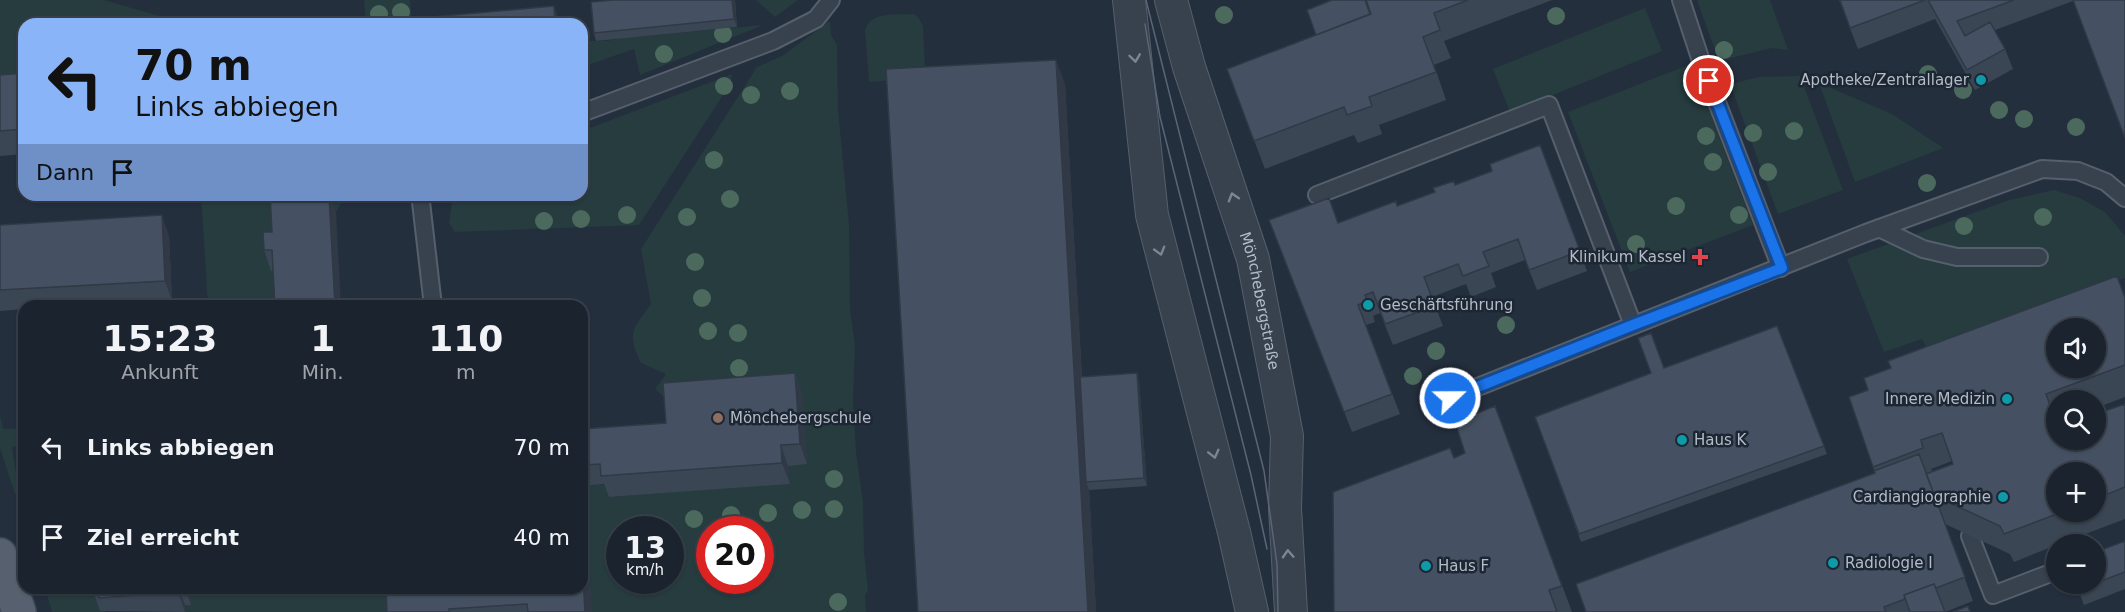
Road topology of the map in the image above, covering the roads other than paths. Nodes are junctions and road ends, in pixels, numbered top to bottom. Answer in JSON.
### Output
{"nodes":[{"id":1,"x":831,"y":0,"type":"edge"},
{"id":2,"x":1129,"y":0,"type":"edge"},
{"id":3,"x":1171,"y":0,"type":"edge"},
{"id":4,"x":1681,"y":0,"type":"edge"},
{"id":5,"x":588,"y":111,"type":"edge"},
{"id":6,"x":1317,"y":195,"type":"dead end"},
{"id":7,"x":2125,"y":198,"type":"edge"},
{"id":8,"x":421,"y":201,"type":"edge"},
{"id":9,"x":1879,"y":228,"type":"junction"},
{"id":10,"x":2039,"y":257,"type":"dead end"},
{"id":11,"x":1782,"y":268,"type":"junction"},
{"id":12,"x":432,"y":300,"type":"edge"},
{"id":13,"x":1633,"y":325,"type":"junction"},
{"id":14,"x":1450,"y":398,"type":"dead end"},
{"id":15,"x":1970,"y":536,"type":"edge"},
{"id":16,"x":0,"y":555,"type":"edge"},
{"id":17,"x":2046,"y":575,"type":"edge"},
{"id":18,"x":20,"y":612,"type":"edge"},
{"id":19,"x":1252,"y":612,"type":"edge"},
{"id":20,"x":1291,"y":612,"type":"edge"}],
"edges":[{"from":1,"to":5,"type":"lane"},
{"from":2,"to":19,"type":"street","one_way":true},
{"from":20,"to":3,"type":"street","name":"Mönchebergstraße","one_way":true},
{"from":4,"to":11,"type":"lane"},
{"from":6,"to":13,"type":"lane"},
{"from":7,"to":9,"type":"lane"},
{"from":8,"to":12,"type":"lane"},
{"from":9,"to":10,"type":"lane"},
{"from":9,"to":11,"type":"lane"},
{"from":11,"to":13,"type":"lane"},
{"from":13,"to":14,"type":"lane"},
{"from":15,"to":17,"type":"lane"},
{"from":16,"to":18,"type":"main road"}]}
